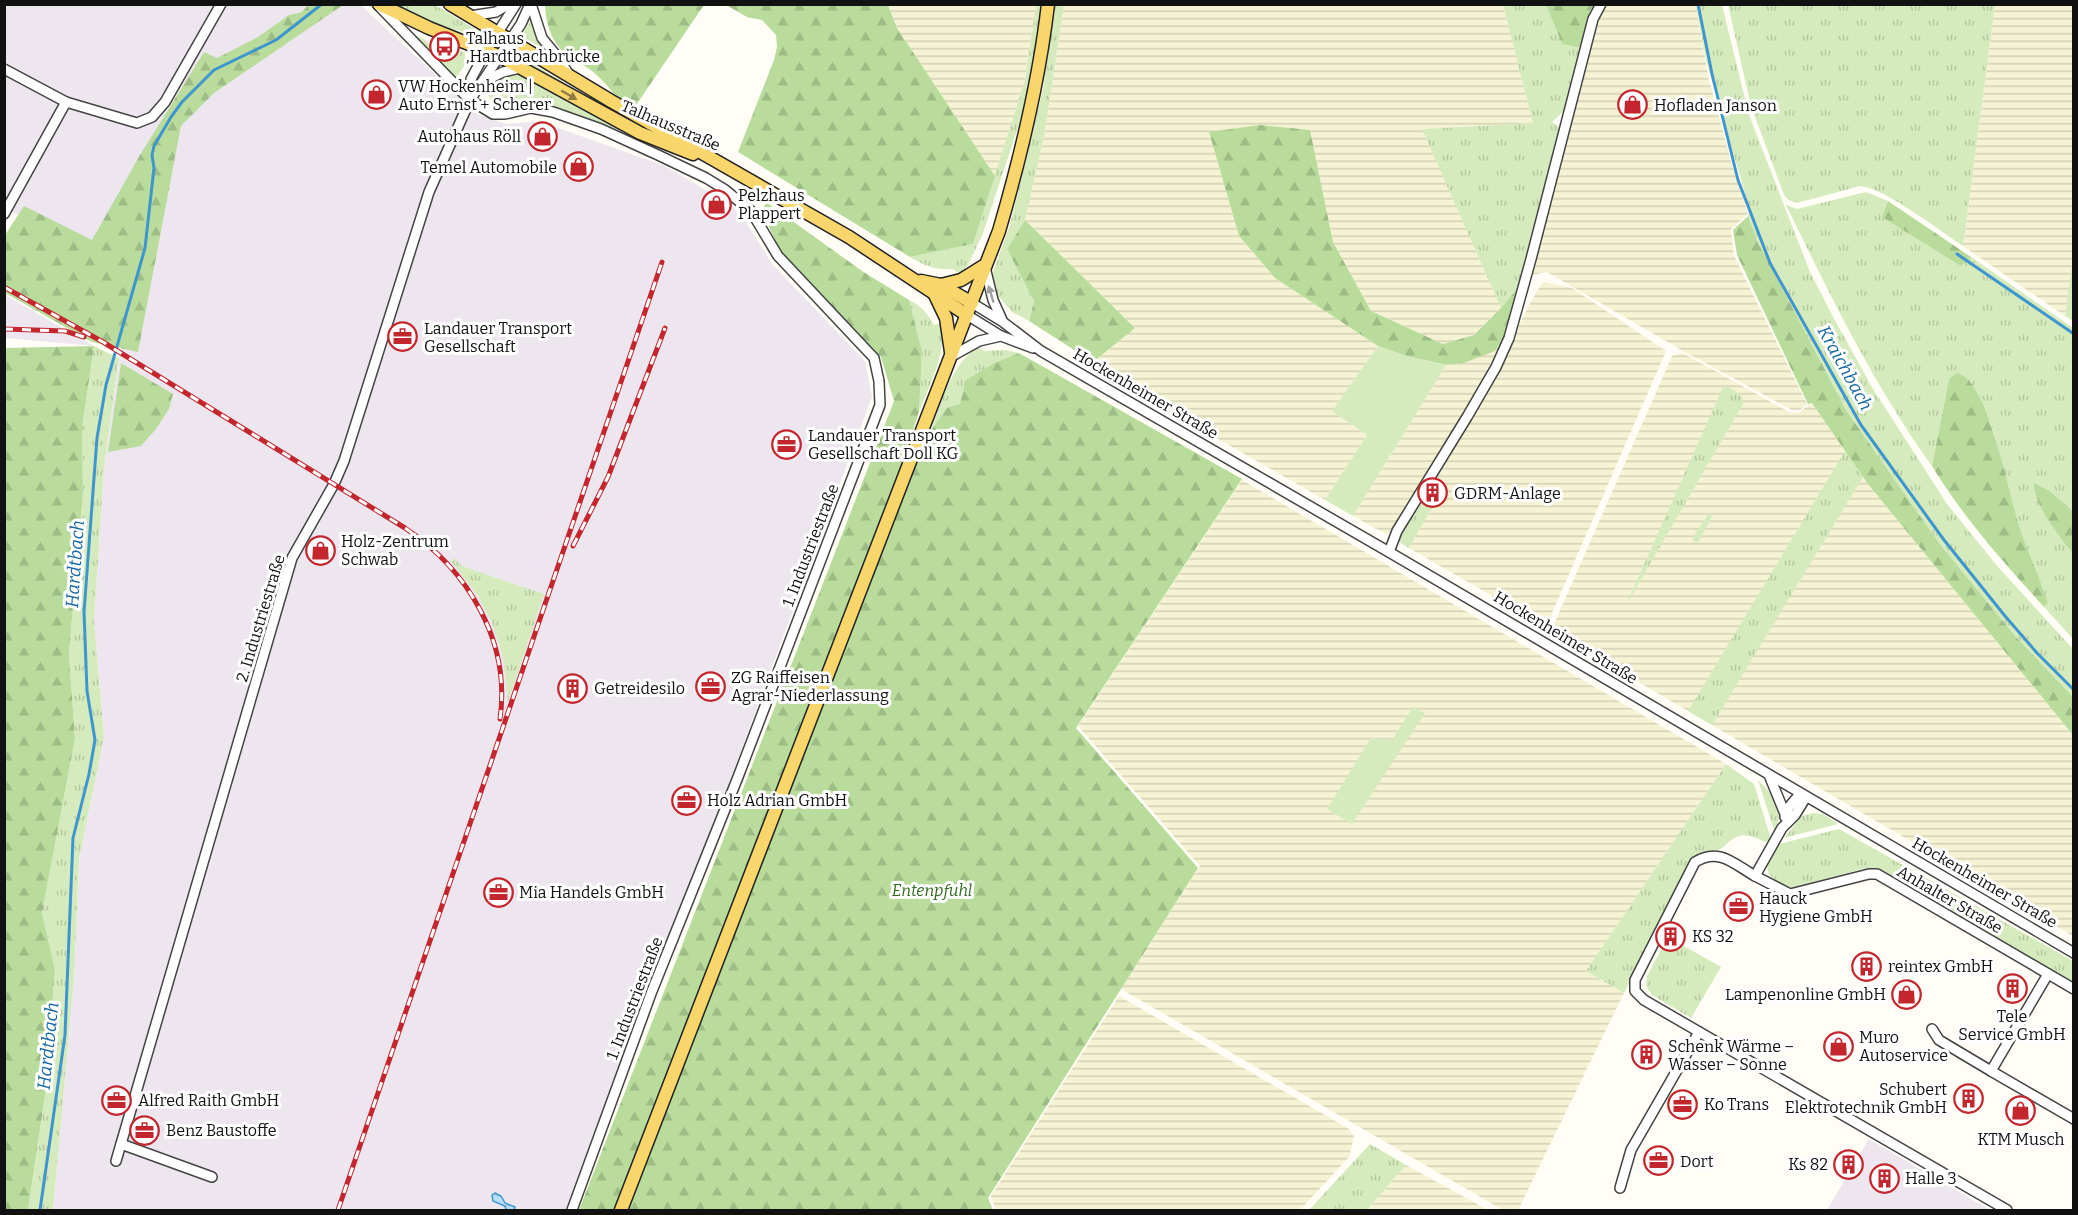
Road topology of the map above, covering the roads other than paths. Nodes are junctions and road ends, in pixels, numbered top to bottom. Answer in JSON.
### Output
{"nodes":[{"id":1,"x":221,"y":4,"type":"edge"},
{"id":2,"x":378,"y":4,"type":"edge"},
{"id":3,"x":450,"y":4,"type":"edge"},
{"id":4,"x":509,"y":4,"type":"edge"},
{"id":5,"x":516,"y":4,"type":"edge"},
{"id":6,"x":530,"y":4,"type":"edge"},
{"id":7,"x":1048,"y":4,"type":"edge"},
{"id":8,"x":1601,"y":4,"type":"edge"},
{"id":9,"x":470,"y":16,"type":"junction"},
{"id":10,"x":498,"y":32,"type":"junction"},
{"id":11,"x":511,"y":40,"type":"junction"},
{"id":12,"x":486,"y":51,"type":"junction"},
{"id":13,"x":499,"y":56,"type":"junction"},
{"id":14,"x":521,"y":67,"type":"junction"},
{"id":15,"x":4,"y":69,"type":"edge"},
{"id":16,"x":569,"y":75,"type":"junction"},
{"id":17,"x":481,"y":83,"type":"junction"},
{"id":18,"x":470,"y":100,"type":"junction"},
{"id":19,"x":66,"y":102,"type":"junction"},
{"id":20,"x":727,"y":167,"type":"junction"},
{"id":21,"x":4,"y":214,"type":"edge"},
{"id":22,"x":985,"y":265,"type":"junction"},
{"id":23,"x":938,"y":290,"type":"junction"},
{"id":24,"x":972,"y":303,"type":"junction"},
{"id":25,"x":967,"y":315,"type":"junction"},
{"id":26,"x":1003,"y":322,"type":"junction"},
{"id":27,"x":1002,"y":336,"type":"junction"},
{"id":28,"x":1041,"y":351,"type":"junction"},
{"id":29,"x":952,"y":356,"type":"junction"},
{"id":30,"x":1389,"y":552,"type":"junction"},
{"id":31,"x":1769,"y":775,"type":"junction"},
{"id":32,"x":1803,"y":795,"type":"junction"},
{"id":33,"x":1785,"y":814,"type":"junction"},
{"id":34,"x":1782,"y":828,"type":"junction"},
{"id":35,"x":1755,"y":876,"type":"junction"},
{"id":36,"x":2073,"y":953,"type":"edge"},
{"id":37,"x":2048,"y":974,"type":"junction"},
{"id":38,"x":2073,"y":989,"type":"edge"},
{"id":39,"x":1932,"y":1029,"type":"dead end"},
{"id":40,"x":1699,"y":1032,"type":"junction"},
{"id":41,"x":1991,"y":1071,"type":"junction"},
{"id":42,"x":2073,"y":1119,"type":"edge"},
{"id":43,"x":121,"y":1144,"type":"junction"},
{"id":44,"x":116,"y":1161,"type":"dead end"},
{"id":45,"x":212,"y":1177,"type":"dead end"},
{"id":46,"x":1620,"y":1188,"type":"dead end"},
{"id":47,"x":572,"y":1210,"type":"edge"},
{"id":48,"x":621,"y":1210,"type":"edge"},
{"id":49,"x":2007,"y":1210,"type":"edge"}],
"edges":[{"from":1,"to":19,"type":"street"},
{"from":2,"to":12,"type":"main road","name":"Talhausstraße"},
{"from":2,"to":18,"type":"street","name":"1. Industriestraße"},
{"from":3,"to":9,"type":"main road","name":"Talhausstraße"},
{"from":4,"to":9,"type":"street"},
{"from":5,"to":10,"type":"street"},
{"from":6,"to":11,"type":"street","name":"2. Industriestraße"},
{"from":6,"to":16,"type":"street"},
{"from":7,"to":22,"type":"main road"},
{"from":8,"to":30,"type":"street"},
{"from":9,"to":10,"type":"main road","name":"Talhausstraße"},
{"from":10,"to":11,"type":"main road","name":"Talhausstraße"},
{"from":10,"to":12,"type":"street"},
{"from":11,"to":13,"type":"street","name":"2. Industriestraße"},
{"from":11,"to":16,"type":"main road","name":"Talhausstraße"},
{"from":12,"to":13,"type":"main road","name":"Talhausstraße"},
{"from":12,"to":18,"type":"street"},
{"from":13,"to":14,"type":"main road","name":"Talhausstraße"},
{"from":13,"to":17,"type":"street","name":"2. Industriestraße"},
{"from":14,"to":17,"type":"street"},
{"from":14,"to":20,"type":"main road","name":"Talhausstraße","one_way":true},
{"from":15,"to":19,"type":"street"},
{"from":16,"to":20,"type":"main road","name":"Talhausstraße"},
{"from":17,"to":18,"type":"street","name":"2. Industriestraße"},
{"from":18,"to":43,"type":"street","name":"2. Industriestraße"},
{"from":18,"to":47,"type":"street","name":"1. Industriestraße"},
{"from":19,"to":21,"type":"street"},
{"from":20,"to":23,"type":"main road","name":"Hockenheimer Straße"},
{"from":22,"to":23,"type":"main road"},
{"from":22,"to":24,"type":"main road"},
{"from":26,"to":22,"type":"street","one_way":true},
{"from":23,"to":24,"type":"main road","name":"Hockenheimer Straße"},
{"from":23,"to":25,"type":"main road","name":"Hockenheimer Straße"},
{"from":23,"to":29,"type":"main road"},
{"from":24,"to":25,"type":"main road"},
{"from":24,"to":26,"type":"street","name":"Hockenheimer Straße"},
{"from":25,"to":27,"type":"street","name":"Hockenheimer Straße"},
{"from":25,"to":29,"type":"main road"},
{"from":26,"to":28,"type":"street","name":"Hockenheimer Straße"},
{"from":27,"to":28,"type":"street","name":"Hockenheimer Straße"},
{"from":27,"to":29,"type":"street"},
{"from":28,"to":30,"type":"street","name":"Hockenheimer Straße"},
{"from":29,"to":48,"type":"main road"},
{"from":30,"to":31,"type":"street","name":"Hockenheimer Straße"},
{"from":31,"to":32,"type":"street","name":"Hockenheimer Straße"},
{"from":31,"to":33,"type":"street"},
{"from":32,"to":33,"type":"street"},
{"from":32,"to":34,"type":"street"},
{"from":32,"to":36,"type":"street","name":"Hockenheimer Straße"},
{"from":33,"to":34,"type":"street"},
{"from":34,"to":35,"type":"street"},
{"from":35,"to":37,"type":"street","name":"Anhalter Straße"},
{"from":35,"to":40,"type":"street","name":"Anhalter Straße"},
{"from":37,"to":38,"type":"street","name":"Anhalter Straße"},
{"from":37,"to":41,"type":"street"},
{"from":39,"to":41,"type":"street"},
{"from":40,"to":46,"type":"street"},
{"from":40,"to":49,"type":"street"},
{"from":41,"to":42,"type":"street"},
{"from":43,"to":44,"type":"street","name":"2. Industriestraße"},
{"from":43,"to":45,"type":"street"}]}
